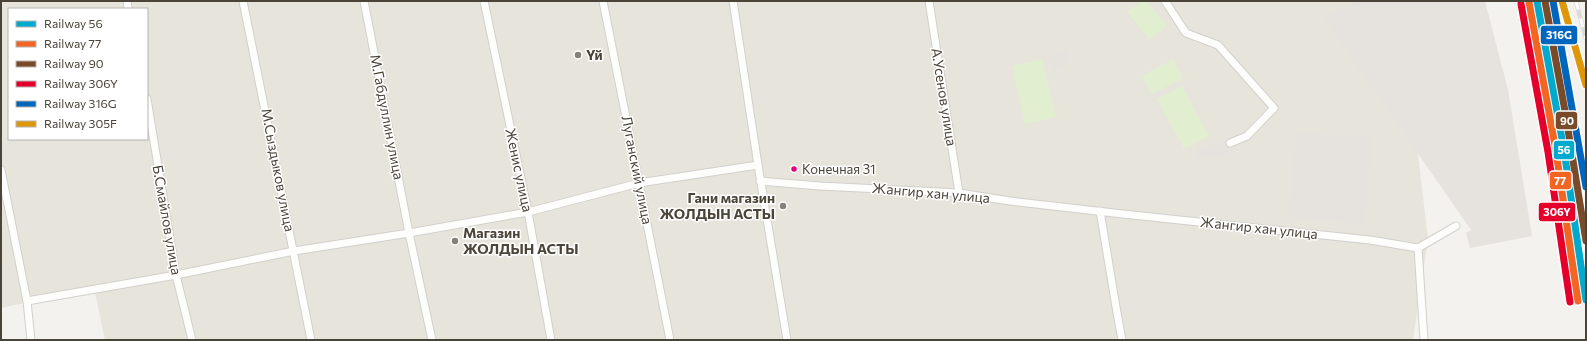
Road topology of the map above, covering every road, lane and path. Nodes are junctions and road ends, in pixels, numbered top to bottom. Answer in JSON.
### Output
{"nodes":[{"id":1,"x":243,"y":1,"type":"edge"},
{"id":2,"x":364,"y":1,"type":"edge"},
{"id":3,"x":484,"y":1,"type":"edge"},
{"id":4,"x":603,"y":1,"type":"edge"},
{"id":5,"x":732,"y":1,"type":"edge"},
{"id":6,"x":929,"y":1,"type":"edge"},
{"id":7,"x":1165,"y":1,"type":"edge"},
{"id":8,"x":148,"y":105,"type":"edge"},
{"id":9,"x":1230,"y":143,"type":"dead end"},
{"id":10,"x":758,"y":165,"type":"junction"},
{"id":11,"x":1,"y":170,"type":"edge"},
{"id":12,"x":760,"y":181,"type":"junction"},
{"id":13,"x":639,"y":183,"type":"junction"},
{"id":14,"x":960,"y":192,"type":"junction"},
{"id":15,"x":1100,"y":211,"type":"junction"},
{"id":16,"x":528,"y":212,"type":"junction"},
{"id":17,"x":1456,"y":226,"type":"dead end"},
{"id":18,"x":409,"y":233,"type":"junction"},
{"id":19,"x":1418,"y":248,"type":"junction"},
{"id":20,"x":294,"y":251,"type":"junction"},
{"id":21,"x":176,"y":275,"type":"junction"},
{"id":22,"x":27,"y":301,"type":"junction"},
{"id":23,"x":31,"y":340,"type":"edge"},
{"id":24,"x":192,"y":340,"type":"edge"},
{"id":25,"x":311,"y":340,"type":"edge"},
{"id":26,"x":432,"y":340,"type":"edge"},
{"id":27,"x":551,"y":340,"type":"edge"},
{"id":28,"x":670,"y":340,"type":"edge"},
{"id":29,"x":787,"y":340,"type":"edge"},
{"id":30,"x":1122,"y":340,"type":"edge"},
{"id":31,"x":1424,"y":340,"type":"edge"}],
"edges":[{"from":1,"to":20,"type":"street","name":"М.Сыздыков улица"},
{"from":2,"to":18,"type":"street","name":"М.Габдуллин улица"},
{"from":3,"to":16,"type":"street","name":"Женис улица"},
{"from":4,"to":13,"type":"street","name":"Луганский улица"},
{"from":5,"to":10,"type":"street"},
{"from":6,"to":14,"type":"street","name":"А.Усенов улица"},
{"from":7,"to":9,"type":"street"},
{"from":8,"to":21,"type":"street","name":"Б.Смайлов улица"},
{"from":10,"to":12,"type":"street"},
{"from":10,"to":13,"type":"street"},
{"from":11,"to":22,"type":"street"},
{"from":12,"to":14,"type":"street","name":"Жангир хан улица"},
{"from":12,"to":29,"type":"street"},
{"from":13,"to":16,"type":"street"},
{"from":13,"to":28,"type":"street","name":"Луганский улица"},
{"from":14,"to":15,"type":"street","name":"Жангир хан улица"},
{"from":15,"to":19,"type":"street","name":"Жангир хан улица"},
{"from":15,"to":30,"type":"street"},
{"from":16,"to":18,"type":"street"},
{"from":16,"to":27,"type":"street","name":"Женис улица"},
{"from":17,"to":19,"type":"street"},
{"from":18,"to":20,"type":"street"},
{"from":18,"to":26,"type":"street","name":"М.Габдуллин улица"},
{"from":19,"to":31,"type":"street"},
{"from":20,"to":21,"type":"street"},
{"from":20,"to":25,"type":"street","name":"М.Сыздыков улица"},
{"from":21,"to":22,"type":"street"},
{"from":21,"to":24,"type":"street","name":"Б.Смайлов улица"},
{"from":22,"to":23,"type":"street"}]}
